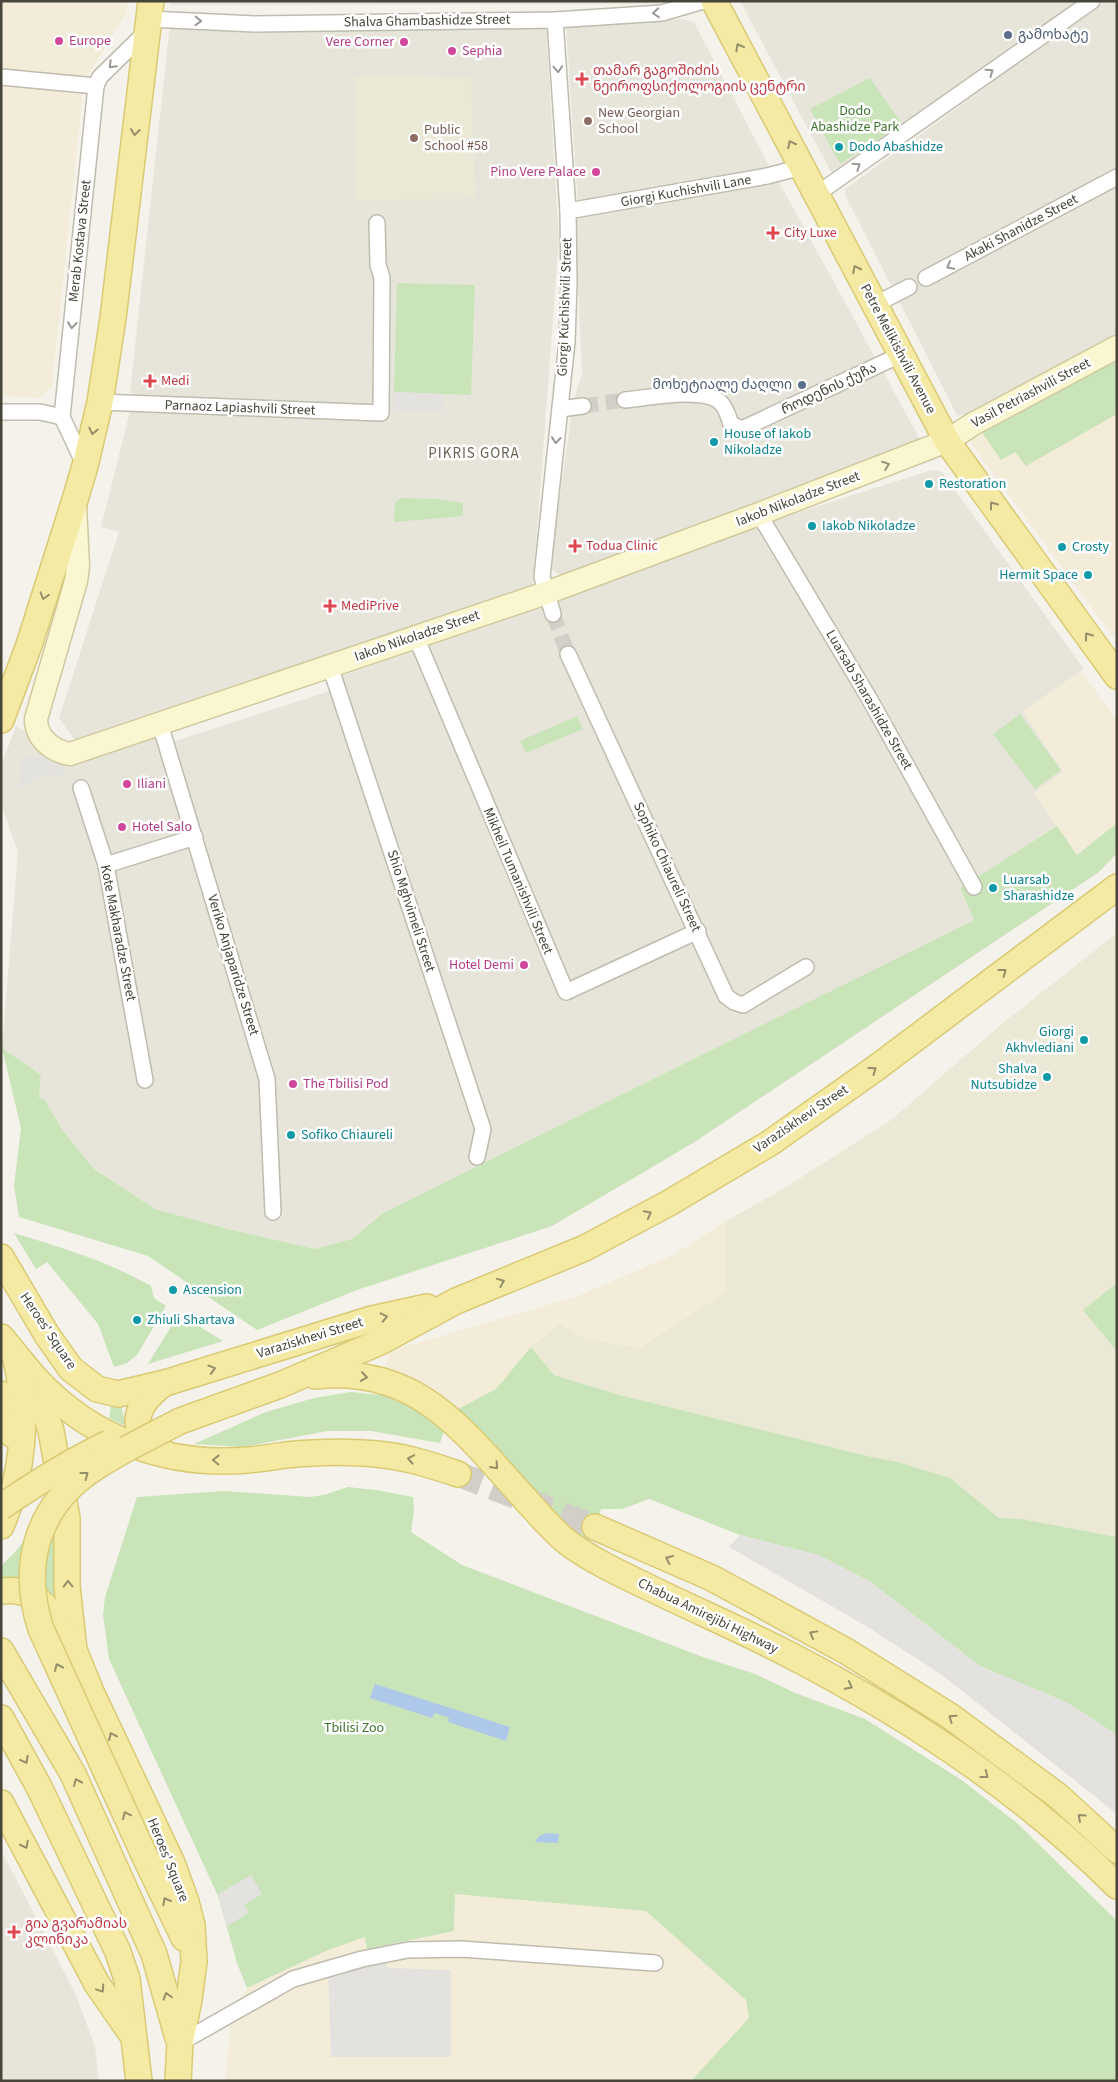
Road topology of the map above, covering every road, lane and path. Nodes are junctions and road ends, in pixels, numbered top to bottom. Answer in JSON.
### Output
{"nodes":[{"id":1,"x":703,"y":1,"type":"edge"},
{"id":2,"x":714,"y":1,"type":"edge"},
{"id":3,"x":1092,"y":1,"type":"edge"},
{"id":4,"x":149,"y":17,"type":"edge"},
{"id":5,"x":555,"y":20,"type":"junction"},
{"id":6,"x":1,"y":77,"type":"edge"},
{"id":7,"x":96,"y":86,"type":"junction"},
{"id":8,"x":802,"y":167,"type":"junction"},
{"id":9,"x":1117,"y":177,"type":"edge"},
{"id":10,"x":817,"y":194,"type":"junction"},
{"id":11,"x":568,"y":211,"type":"junction"},
{"id":12,"x":377,"y":223,"type":"dead end"},
{"id":13,"x":926,"y":278,"type":"dead end"},
{"id":14,"x":909,"y":287,"type":"dead end"},
{"id":15,"x":874,"y":305,"type":"junction"},
{"id":16,"x":1117,"y":347,"type":"edge"},
{"id":17,"x":900,"y":355,"type":"junction"},
{"id":18,"x":625,"y":400,"type":"tunnel mouth"},
{"id":19,"x":100,"y":402,"type":"junction"},
{"id":20,"x":583,"y":406,"type":"tunnel mouth"},
{"id":21,"x":560,"y":408,"type":"junction"},
{"id":22,"x":1,"y":412,"type":"edge"},
{"id":23,"x":62,"y":417,"type":"junction"},
{"id":24,"x":947,"y":441,"type":"junction"},
{"id":25,"x":85,"y":466,"type":"junction"},
{"id":26,"x":74,"y":503,"type":"junction"},
{"id":27,"x":759,"y":514,"type":"junction"},
{"id":28,"x":52,"y":568,"type":"junction"},
{"id":29,"x":76,"y":581,"type":"junction"},
{"id":30,"x":546,"y":593,"type":"junction"},
{"id":31,"x":553,"y":614,"type":"tunnel mouth"},
{"id":32,"x":416,"y":637,"type":"junction"},
{"id":33,"x":568,"y":654,"type":"tunnel mouth"},
{"id":34,"x":330,"y":666,"type":"junction"},
{"id":35,"x":1117,"y":676,"type":"edge"},
{"id":36,"x":1,"y":720,"type":"edge"},
{"id":37,"x":160,"y":724,"type":"junction"},
{"id":38,"x":82,"y":788,"type":"dead end"},
{"id":39,"x":195,"y":837,"type":"junction"},
{"id":40,"x":106,"y":866,"type":"junction"},
{"id":41,"x":974,"y":887,"type":"dead end"},
{"id":42,"x":1117,"y":887,"type":"edge"},
{"id":43,"x":698,"y":931,"type":"junction"},
{"id":44,"x":806,"y":967,"type":"dead end"},
{"id":45,"x":145,"y":1080,"type":"dead end"},
{"id":46,"x":477,"y":1157,"type":"dead end"},
{"id":47,"x":273,"y":1212,"type":"dead end"},
{"id":48,"x":1,"y":1257,"type":"edge"},
{"id":49,"x":1,"y":1274,"type":"edge"},
{"id":50,"x":20,"y":1291,"type":"junction"},
{"id":51,"x":456,"y":1300,"type":"junction"},
{"id":52,"x":8,"y":1345,"type":"edge"},
{"id":53,"x":34,"y":1377,"type":"junction"},
{"id":54,"x":289,"y":1382,"type":"junction"},
{"id":55,"x":165,"y":1383,"type":"junction"},
{"id":56,"x":1,"y":1394,"type":"edge"},
{"id":57,"x":180,"y":1421,"type":"junction"},
{"id":58,"x":170,"y":1455,"type":"junction"},
{"id":59,"x":18,"y":1470,"type":"junction"},
{"id":60,"x":458,"y":1474,"type":"tunnel mouth"},
{"id":61,"x":7,"y":1505,"type":"edge"},
{"id":62,"x":1,"y":1526,"type":"edge"},
{"id":63,"x":596,"y":1527,"type":"tunnel mouth"},
{"id":64,"x":1,"y":1591,"type":"edge"},
{"id":65,"x":74,"y":1650,"type":"junction"},
{"id":66,"x":1,"y":1651,"type":"edge"},
{"id":67,"x":1,"y":1718,"type":"edge"},
{"id":68,"x":1,"y":1803,"type":"edge"},
{"id":69,"x":1117,"y":1850,"type":"edge"},
{"id":70,"x":1117,"y":1886,"type":"edge"},
{"id":71,"x":194,"y":1961,"type":"junction"},
{"id":72,"x":656,"y":1962,"type":"dead end"},
{"id":73,"x":133,"y":2036,"type":"junction"},
{"id":74,"x":180,"y":2043,"type":"junction"},
{"id":75,"x":139,"y":2081,"type":"edge"},
{"id":76,"x":178,"y":2081,"type":"edge"}],
"edges":[{"from":1,"to":5,"type":"street","name":"Shalva Ghambashidze Street","one_way":true},
{"from":8,"to":2,"type":"main road","name":"Petre Melikishvili Avenue","one_way":true},
{"from":10,"to":3,"type":"street","one_way":true},
{"from":4,"to":5,"type":"street","name":"Shalva Ghambashidze Street","one_way":true},
{"from":4,"to":7,"type":"street","one_way":true},
{"from":4,"to":19,"type":"main road","one_way":true},
{"from":5,"to":11,"type":"street","name":"Giorgi Kuchishvili Street","one_way":true},
{"from":6,"to":7,"type":"street"},
{"from":7,"to":23,"type":"street","name":"Merab Kostava Street","one_way":true},
{"from":8,"to":10,"type":"main road","name":"Petre Melikishvili Avenue"},
{"from":8,"to":11,"type":"street","name":"Giorgi Kuchishvili Lane"},
{"from":9,"to":13,"type":"street","name":"Akaki Shanidze Street","one_way":true},
{"from":15,"to":10,"type":"main road","name":"Petre Melikishvili Avenue","one_way":true},
{"from":11,"to":21,"type":"street","name":"Giorgi Kuchishvili Street"},
{"from":12,"to":19,"type":"street","name":"Parnaoz Lapiashvili Street"},
{"from":14,"to":15,"type":"street"},
{"from":15,"to":17,"type":"main road","name":"Petre Melikishvili Avenue"},
{"from":16,"to":24,"type":"street","name":"Vasil Petriashvili Street"},
{"from":17,"to":18,"type":"street","name":"როდენის ქუჩა"},
{"from":17,"to":24,"type":"main road","name":"Petre Melikishvili Avenue"},
{"from":19,"to":25,"type":"main road","one_way":true},
{"from":20,"to":21,"type":"street"},
{"from":21,"to":30,"type":"street","name":"Giorgi Kuchishvili Street","one_way":true},
{"from":22,"to":23,"type":"street"},
{"from":23,"to":25,"type":"street"},
{"from":27,"to":24,"type":"street","name":"Iakob Nikoladze Street","one_way":true},
{"from":35,"to":24,"type":"main road","name":"Petre Melikishvili Avenue","one_way":true},
{"from":25,"to":26,"type":"main road"},
{"from":26,"to":28,"type":"main road"},
{"from":26,"to":29,"type":"street","name":"Iakob Nikoladze Street"},
{"from":27,"to":30,"type":"street","name":"Iakob Nikoladze Street"},
{"from":27,"to":41,"type":"street","name":"Luarsab Sharashidze Street"},
{"from":28,"to":29,"type":"street"},
{"from":28,"to":36,"type":"main road","one_way":true},
{"from":29,"to":37,"type":"street","name":"Iakob Nikoladze Street"},
{"from":30,"to":31,"type":"street"},
{"from":30,"to":32,"type":"street","name":"Iakob Nikoladze Street"},
{"from":32,"to":34,"type":"street","name":"Iakob Nikoladze Street"},
{"from":32,"to":43,"type":"street","name":"Mikheil Tumanishvili Street"},
{"from":33,"to":43,"type":"street","name":"Sophiko Chiaureli Street"},
{"from":34,"to":37,"type":"street","name":"Iakob Nikoladze Street"},
{"from":34,"to":46,"type":"street","name":"Shio Mghvimeli Street"},
{"from":37,"to":39,"type":"street","name":"Veriko Anjaparidze Street"},
{"from":38,"to":40,"type":"street","name":"Kote Makharadze Street"},
{"from":39,"to":40,"type":"street"},
{"from":39,"to":47,"type":"street","name":"Veriko Anjaparidze Street"},
{"from":40,"to":45,"type":"street","name":"Kote Makharadze Street"},
{"from":51,"to":42,"type":"main road","name":"Varaziskhevi Street","one_way":true},
{"from":43,"to":44,"type":"street","name":"Sophiko Chiaureli Street"},
{"from":48,"to":50,"type":"main road","name":"Heroes' Square"},
{"from":49,"to":50,"type":"main road"},
{"from":50,"to":55,"type":"main road","name":"Heroes' Square"},
{"from":51,"to":54,"type":"main road","name":"Varaziskhevi Street"},
{"from":55,"to":51,"type":"main road","name":"Varaziskhevi Street","one_way":true},
{"from":52,"to":53,"type":"main road","name":"Heroes' Square"},
{"from":52,"to":59,"type":"main road"},
{"from":53,"to":58,"type":"main road"},
{"from":65,"to":53,"type":"main road","name":"Heroes' Square","one_way":true},
{"from":54,"to":57,"type":"main road"},
{"from":54,"to":70,"type":"main road","name":"Chabua Amirejibi Highway","one_way":true},
{"from":55,"to":58,"type":"main road"},
{"from":56,"to":59,"type":"main road"},
{"from":57,"to":61,"type":"main road","bridge":true},
{"from":71,"to":57,"type":"main road","one_way":true,"bridge":true},
{"from":60,"to":58,"type":"main road","one_way":true},
{"from":59,"to":62,"type":"main road"},
{"from":69,"to":63,"type":"main road","one_way":true},
{"from":64,"to":65,"type":"main road"},
{"from":71,"to":65,"type":"main road","name":"Heroes' Square","one_way":true},
{"from":74,"to":66,"type":"main road","one_way":true},
{"from":67,"to":73,"type":"main road","one_way":true},
{"from":68,"to":73,"type":"main road","one_way":true},
{"from":71,"to":74,"type":"main road","name":"Heroes' Square"},
{"from":72,"to":74,"type":"street"},
{"from":73,"to":75,"type":"main road"},
{"from":74,"to":76,"type":"main road"}]}
